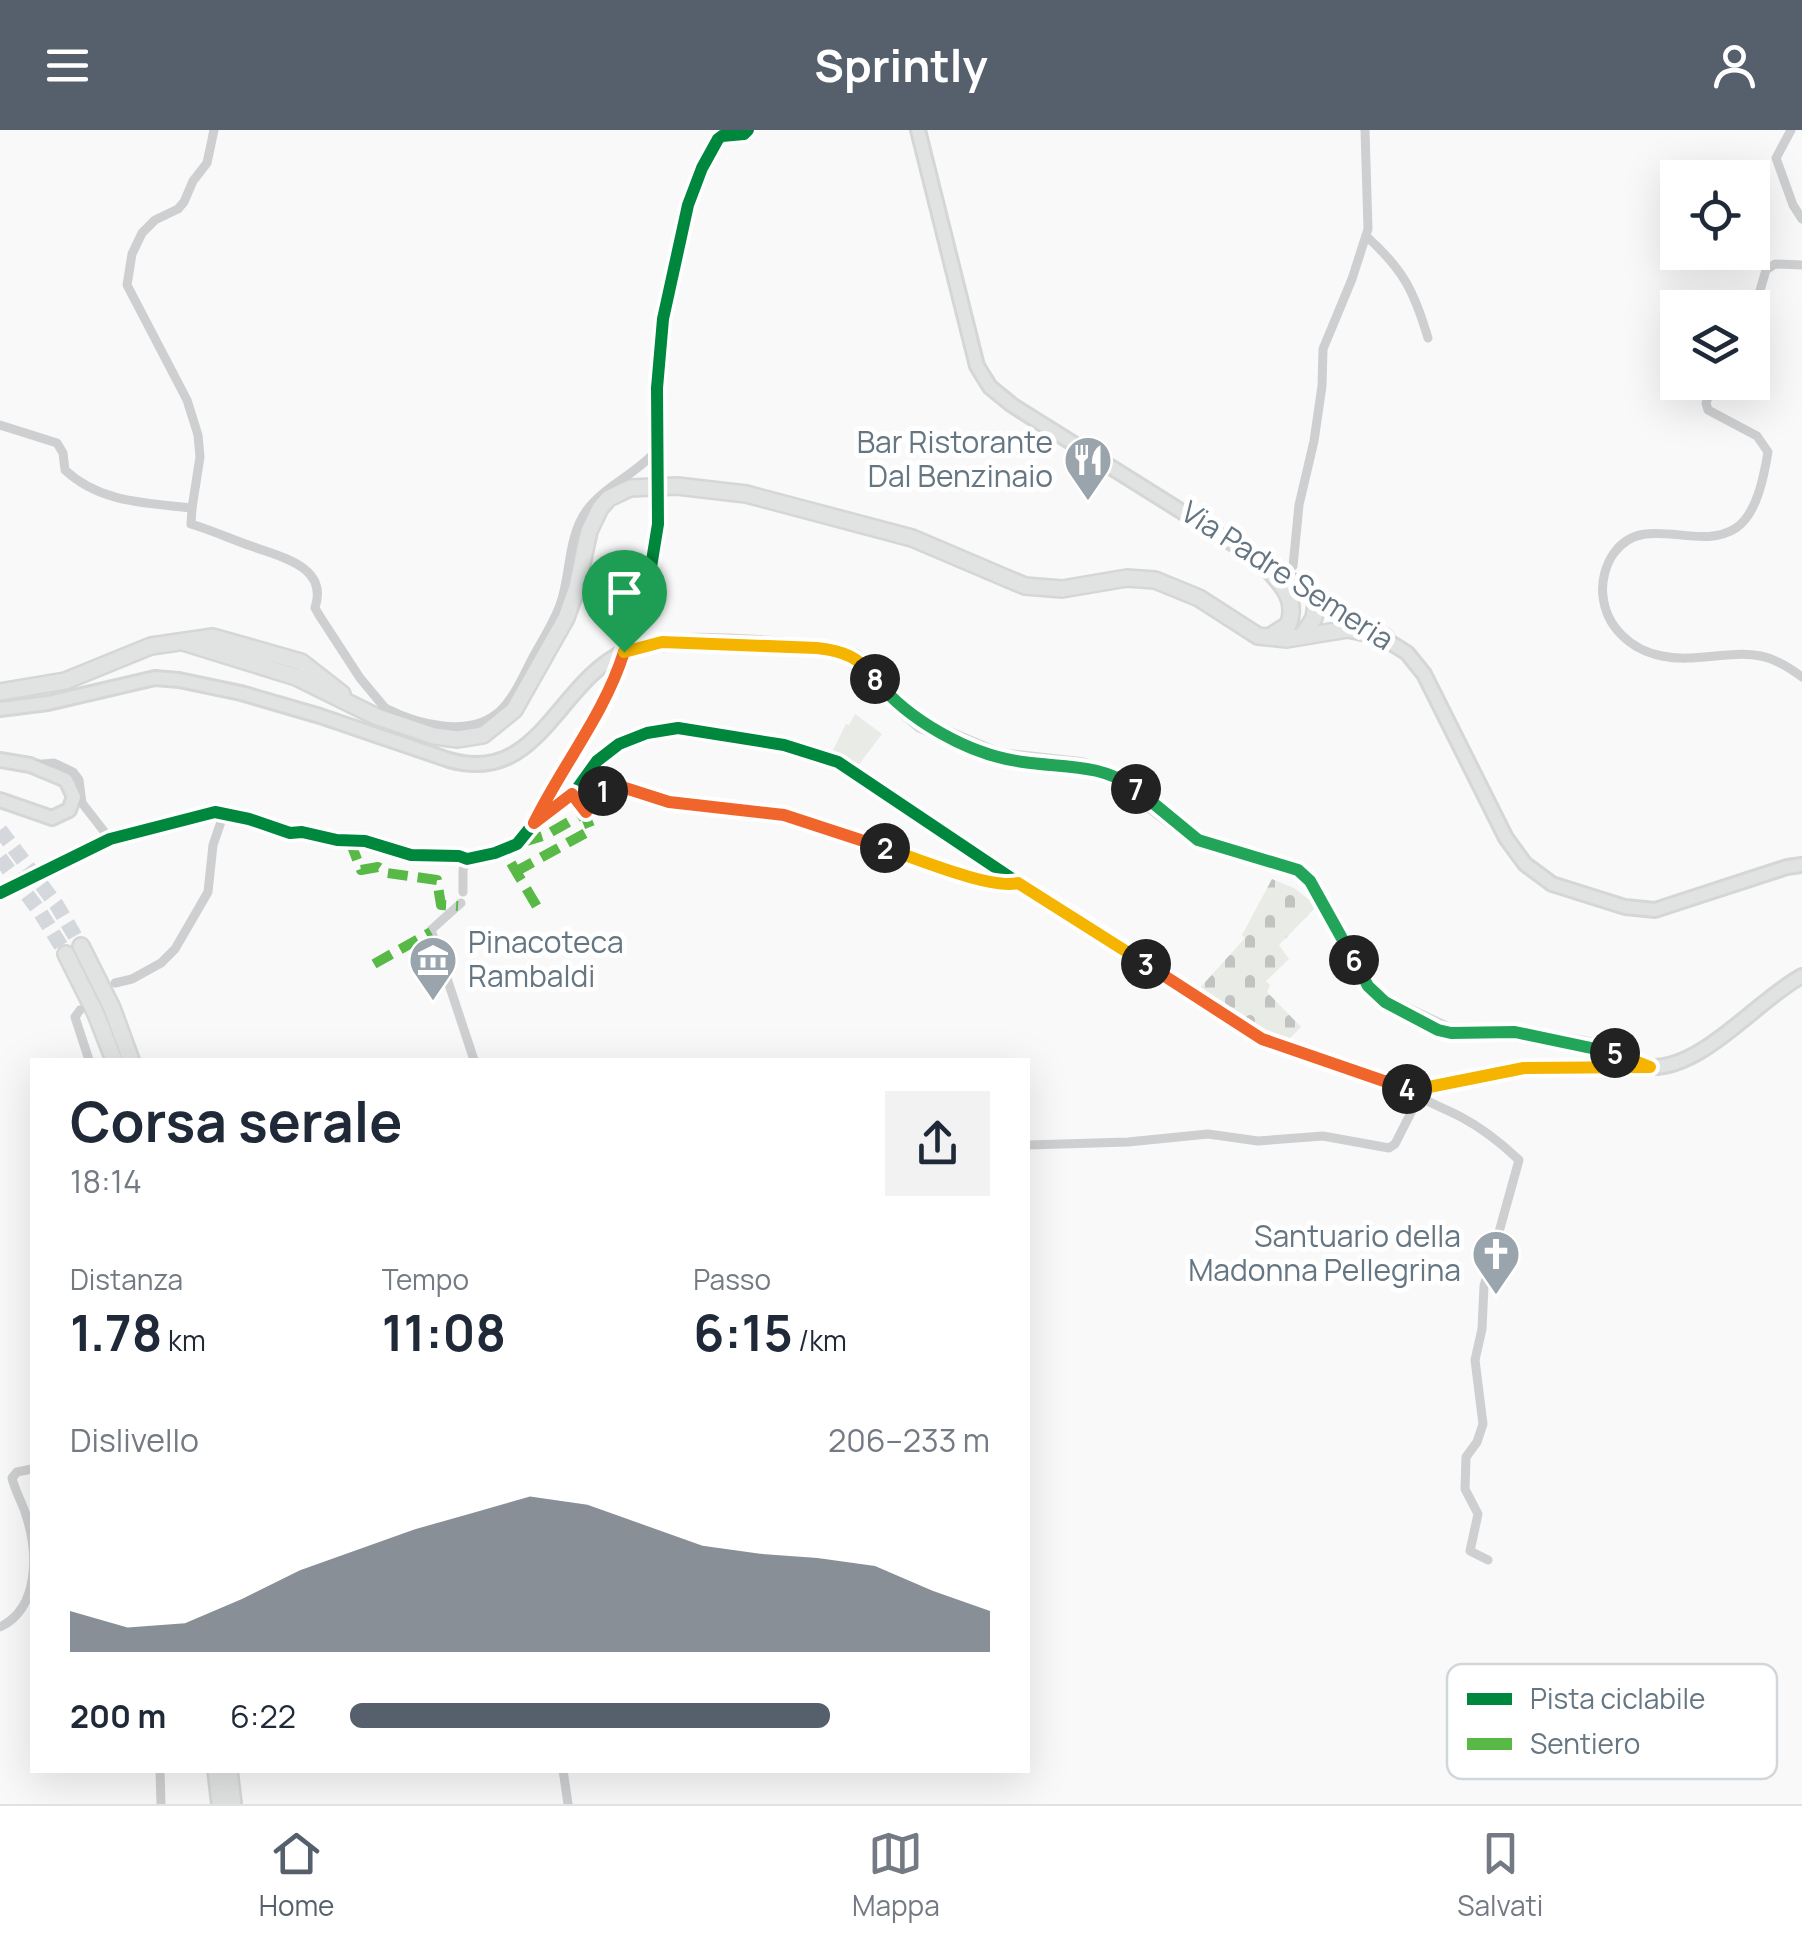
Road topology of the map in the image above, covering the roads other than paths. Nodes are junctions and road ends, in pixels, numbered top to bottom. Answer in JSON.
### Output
{"nodes":[{"id":1,"x":214,"y":130,"type":"edge"},
{"id":2,"x":748,"y":130,"type":"edge"},
{"id":3,"x":918,"y":130,"type":"edge"},
{"id":4,"x":1365,"y":130,"type":"edge"},
{"id":5,"x":1791,"y":130,"type":"edge"},
{"id":6,"x":1802,"y":219,"type":"edge"},
{"id":7,"x":1366,"y":236,"type":"junction"},
{"id":8,"x":1802,"y":264,"type":"edge"},
{"id":9,"x":1760,"y":290,"type":"edge"},
{"id":10,"x":1428,"y":338,"type":"dead end"},
{"id":11,"x":1707,"y":400,"type":"edge"},
{"id":12,"x":0,"y":425,"type":"edge"},
{"id":13,"x":656,"y":452,"type":"junction"},
{"id":14,"x":192,"y":508,"type":"junction"},
{"id":15,"x":1259,"y":560,"type":"junction"},
{"id":16,"x":1293,"y":566,"type":"dead end"},
{"id":17,"x":1318,"y":596,"type":"junction"},
{"id":18,"x":1291,"y":618,"type":"junction"},
{"id":19,"x":1303,"y":635,"type":"junction"},
{"id":20,"x":1385,"y":637,"type":"junction"},
{"id":21,"x":1269,"y":638,"type":"junction"},
{"id":22,"x":624,"y":652,"type":"junction"},
{"id":23,"x":1802,"y":676,"type":"edge"},
{"id":24,"x":0,"y":682,"type":"edge"},
{"id":25,"x":45,"y":685,"type":"junction"},
{"id":26,"x":0,"y":692,"type":"edge"},
{"id":27,"x":0,"y":709,"type":"edge"},
{"id":28,"x":384,"y":732,"type":"dead end"},
{"id":29,"x":398,"y":742,"type":"junction"},
{"id":30,"x":0,"y":760,"type":"edge"},
{"id":31,"x":30,"y":766,"type":"junction"},
{"id":32,"x":572,"y":794,"type":"junction"},
{"id":33,"x":0,"y":800,"type":"edge"},
{"id":34,"x":223,"y":816,"type":"junction"},
{"id":35,"x":534,"y":823,"type":"junction"},
{"id":36,"x":110,"y":839,"type":"junction"},
{"id":37,"x":516,"y":844,"type":"joint"},
{"id":38,"x":467,"y":860,"type":"junction"},
{"id":39,"x":1802,"y":865,"type":"edge"},
{"id":40,"x":1018,"y":883,"type":"junction"},
{"id":41,"x":0,"y":893,"type":"edge"},
{"id":42,"x":81,"y":946,"type":"tunnel mouth"},
{"id":43,"x":66,"y":954,"type":"tunnel mouth"},
{"id":44,"x":1802,"y":976,"type":"edge"},
{"id":45,"x":114,"y":983,"type":"dead end"},
{"id":46,"x":80,"y":1010,"type":"dead end"},
{"id":47,"x":89,"y":1058,"type":"edge"},
{"id":48,"x":113,"y":1058,"type":"edge"},
{"id":49,"x":130,"y":1058,"type":"edge"},
{"id":50,"x":473,"y":1058,"type":"edge"},
{"id":51,"x":1650,"y":1067,"type":"junction"},
{"id":52,"x":1422,"y":1093,"type":"junction"},
{"id":53,"x":1030,"y":1145,"type":"edge"},
{"id":54,"x":30,"y":1469,"type":"edge"},
{"id":55,"x":30,"y":1527,"type":"edge"},
{"id":56,"x":1488,"y":1560,"type":"dead end"},
{"id":57,"x":30,"y":1588,"type":"edge"},
{"id":58,"x":0,"y":1626,"type":"edge"},
{"id":59,"x":160,"y":1773,"type":"edge"},
{"id":60,"x":216,"y":1773,"type":"edge"},
{"id":61,"x":228,"y":1773,"type":"edge"},
{"id":62,"x":564,"y":1773,"type":"edge"},
{"id":63,"x":161,"y":1804,"type":"edge"},
{"id":64,"x":220,"y":1804,"type":"edge"},
{"id":65,"x":232,"y":1804,"type":"edge"},
{"id":66,"x":568,"y":1804,"type":"edge"}],
"edges":[{"from":1,"to":14,"type":"street"},
{"from":2,"to":13,"type":"street"},
{"from":3,"to":15,"type":"main road","name":"Via Padre Semeria"},
{"from":4,"to":7,"type":"street"},
{"from":5,"to":6,"type":"street"},
{"from":7,"to":10,"type":"street"},
{"from":7,"to":16,"type":"street"},
{"from":8,"to":9,"type":"street"},
{"from":11,"to":23,"type":"street"},
{"from":12,"to":14,"type":"street"},
{"from":13,"to":14,"type":"street"},
{"from":13,"to":22,"type":"street","bridge":true},
{"from":15,"to":17,"type":"main road","name":"Via Padre Semeria"},
{"from":15,"to":18,"type":"highway"},
{"from":17,"to":18,"type":"highway"},
{"from":17,"to":19,"type":"highway"},
{"from":17,"to":20,"type":"main road","name":"Via Padre Semeria"},
{"from":18,"to":21,"type":"highway"},
{"from":19,"to":20,"type":"highway"},
{"from":19,"to":21,"type":"highway"},
{"from":20,"to":39,"type":"main road","name":"Via Padre Semeria"},
{"from":21,"to":25,"type":"highway"},
{"from":22,"to":29,"type":"main road"},
{"from":22,"to":35,"type":"street"},
{"from":22,"to":51,"type":"main road"},
{"from":24,"to":25,"type":"highway"},
{"from":25,"to":26,"type":"highway"},
{"from":27,"to":29,"type":"main road"},
{"from":28,"to":29,"type":"street"},
{"from":30,"to":31,"type":"main road"},
{"from":31,"to":33,"type":"main road"},
{"from":31,"to":36,"type":"street"},
{"from":32,"to":35,"type":"street"},
{"from":32,"to":40,"type":"street"},
{"from":32,"to":40,"type":"street"},
{"from":34,"to":36,"type":"street"},
{"from":34,"to":38,"type":"street"},
{"from":34,"to":45,"type":"street"},
{"from":35,"to":37,"type":"street"},
{"from":36,"to":41,"type":"street"},
{"from":37,"to":38,"type":"street"},
{"from":38,"to":50,"type":"street"},
{"from":40,"to":52,"type":"street"},
{"from":42,"to":49,"type":"highway"},
{"from":43,"to":48,"type":"highway"},
{"from":44,"to":51,"type":"main road"},
{"from":46,"to":47,"type":"street"},
{"from":51,"to":52,"type":"street"},
{"from":52,"to":53,"type":"street"},
{"from":52,"to":56,"type":"street"},
{"from":54,"to":55,"type":"street"},
{"from":57,"to":58,"type":"street"},
{"from":59,"to":63,"type":"street"},
{"from":60,"to":64,"type":"highway"},
{"from":61,"to":65,"type":"highway"},
{"from":62,"to":66,"type":"street"}]}
